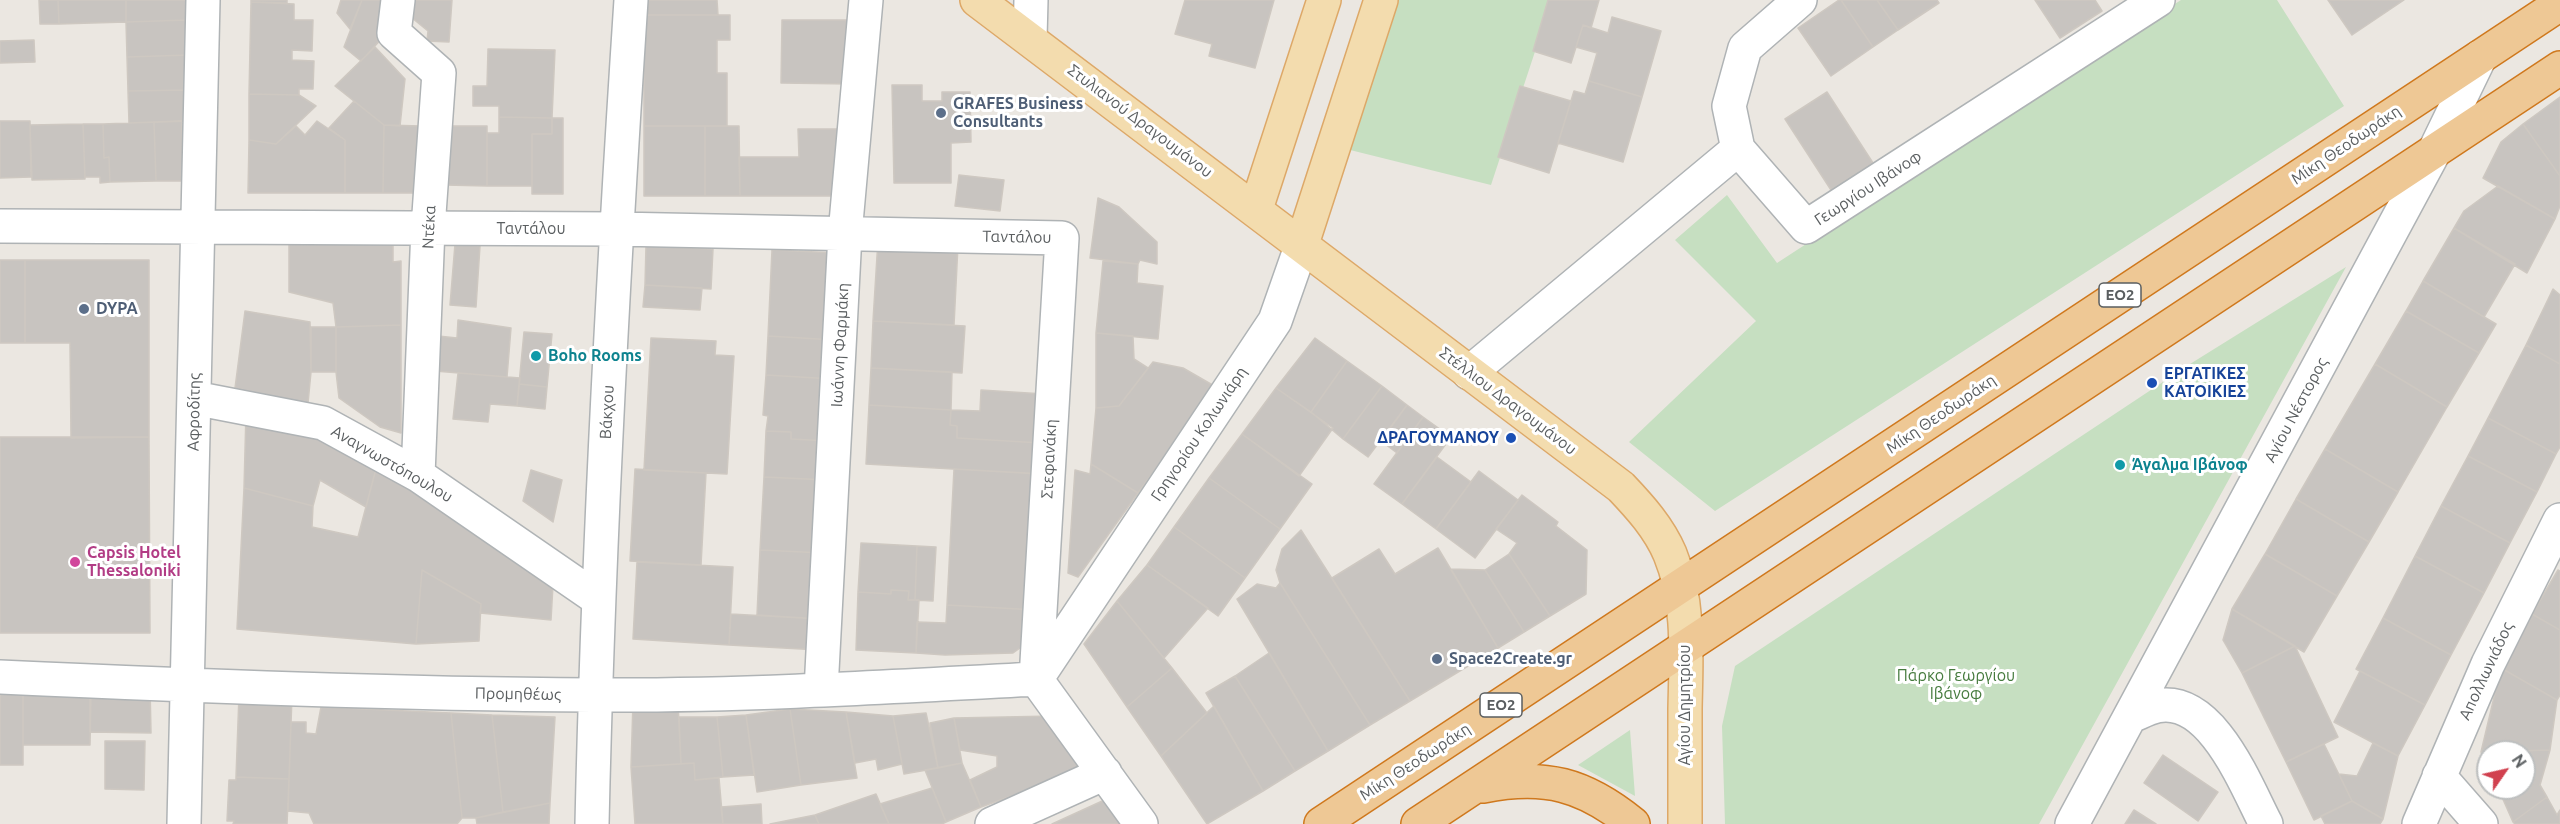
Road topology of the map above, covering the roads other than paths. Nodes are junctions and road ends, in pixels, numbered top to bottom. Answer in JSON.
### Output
{"nodes":[{"id":1,"x":203,"y":0,"type":"edge"},
{"id":2,"x":398,"y":0,"type":"edge"},
{"id":3,"x":631,"y":0,"type":"edge"},
{"id":4,"x":866,"y":0,"type":"edge"},
{"id":5,"x":977,"y":0,"type":"edge"},
{"id":6,"x":1031,"y":0,"type":"edge"},
{"id":7,"x":1324,"y":0,"type":"edge"},
{"id":8,"x":1382,"y":0,"type":"edge"},
{"id":9,"x":1800,"y":0,"type":"edge"},
{"id":10,"x":2158,"y":0,"type":"edge"},
{"id":11,"x":2560,"y":4,"type":"edge"},
{"id":12,"x":1030,"y":38,"type":"junction"},
{"id":13,"x":2480,"y":57,"type":"junction"},
{"id":14,"x":2560,"y":68,"type":"edge"},
{"id":15,"x":1738,"y":149,"type":"junction"},
{"id":16,"x":2435,"y":150,"type":"junction"},
{"id":17,"x":1256,"y":209,"type":"junction"},
{"id":18,"x":199,"y":225,"type":"junction"},
{"id":19,"x":0,"y":226,"type":"edge"},
{"id":20,"x":428,"y":228,"type":"junction"},
{"id":21,"x":616,"y":229,"type":"junction"},
{"id":22,"x":845,"y":234,"type":"junction"},
{"id":23,"x":1062,"y":238,"type":"joint"},
{"id":24,"x":1302,"y":244,"type":"junction"},
{"id":25,"x":1469,"y":373,"type":"junction"},
{"id":26,"x":194,"y":398,"type":"junction"},
{"id":27,"x":418,"y":475,"type":"junction"},
{"id":28,"x":2560,"y":520,"type":"edge"},
{"id":29,"x":1680,"y":586,"type":"junction"},
{"id":30,"x":598,"y":599,"type":"junction"},
{"id":31,"x":1687,"y":646,"type":"junction"},
{"id":32,"x":0,"y":677,"type":"edge"},
{"id":33,"x":1036,"y":679,"type":"junction"},
{"id":34,"x":188,"y":685,"type":"junction"},
{"id":35,"x":821,"y":690,"type":"junction"},
{"id":36,"x":594,"y":696,"type":"junction"},
{"id":37,"x":2131,"y":716,"type":"junction"},
{"id":38,"x":1105,"y":773,"type":"junction"},
{"id":39,"x":2439,"y":776,"type":"junction"},
{"id":40,"x":1472,"y":788,"type":"junction"},
{"id":41,"x":184,"y":824,"type":"edge"},
{"id":42,"x":592,"y":824,"type":"edge"},
{"id":43,"x":992,"y":824,"type":"edge"},
{"id":44,"x":1141,"y":824,"type":"edge"},
{"id":45,"x":1321,"y":824,"type":"edge"},
{"id":46,"x":1418,"y":824,"type":"edge"},
{"id":47,"x":1633,"y":824,"type":"edge"},
{"id":48,"x":1685,"y":824,"type":"edge"},
{"id":49,"x":2072,"y":824,"type":"edge"},
{"id":50,"x":2266,"y":824,"type":"edge"},
{"id":51,"x":2419,"y":824,"type":"edge"},
{"id":52,"x":2481,"y":824,"type":"edge"}],
"edges":[{"from":1,"to":18,"type":"street","name":"Αφροδίτης"},
{"from":2,"to":20,"type":"street","name":"Ντέκα"},
{"from":3,"to":21,"type":"street","name":"Βάκχου"},
{"from":4,"to":22,"type":"street","name":"Ιωάννη Φαρμάκη"},
{"from":5,"to":12,"type":"main road","name":"Στυλιανού Δραγουμάνου"},
{"from":6,"to":12,"type":"street"},
{"from":7,"to":17,"type":"main road"},
{"from":8,"to":24,"type":"main road","name":"Γρηγορίου Κολωνιάρη"},
{"from":9,"to":15,"type":"street"},
{"from":10,"to":15,"type":"street","name":"Γεωργίου Ιβάνοφ"},
{"from":11,"to":13,"type":"highway","name":"Μίκη Θεοδωράκη","number":"ΕΟ2"},
{"from":12,"to":17,"type":"main road","name":"Στυλιανού Δραγουμάνου"},
{"from":13,"to":16,"type":"street","name":"Αγίου Νέστορος"},
{"from":13,"to":29,"type":"highway","name":"Μίκη Θεοδωράκη","number":"ΕΟ2"},
{"from":14,"to":16,"type":"highway"},
{"from":15,"to":25,"type":"street"},
{"from":16,"to":31,"type":"highway"},
{"from":16,"to":37,"type":"street","name":"Αγίου Νέστορος"},
{"from":17,"to":24,"type":"main road","name":"Στυλιανού Δραγουμάνου"},
{"from":18,"to":19,"type":"street","name":"Ταντάλου"},
{"from":18,"to":20,"type":"street","name":"Ταντάλου"},
{"from":18,"to":26,"type":"street","name":"Αφροδίτης"},
{"from":20,"to":21,"type":"street","name":"Ταντάλου"},
{"from":20,"to":27,"type":"street","name":"Ντέκα"},
{"from":21,"to":22,"type":"street","name":"Ταντάλου"},
{"from":21,"to":30,"type":"street","name":"Βάκχου"},
{"from":22,"to":23,"type":"street","name":"Ταντάλου"},
{"from":22,"to":35,"type":"street","name":"Ιωάννη Φαρμάκη"},
{"from":23,"to":33,"type":"street","name":"Στεφανάκη"},
{"from":24,"to":25,"type":"main road","name":"Στέλλιου Δραγουμάνου"},
{"from":24,"to":33,"type":"street","name":"Γρηγορίου Κολωνιάρη"},
{"from":25,"to":29,"type":"main road","name":"Στέλλιου Δραγουμάνου"},
{"from":26,"to":27,"type":"street","name":"Αναγνωστόπουλου"},
{"from":26,"to":34,"type":"street","name":"Αφροδίτης"},
{"from":27,"to":30,"type":"street","name":"Αναγνωστόπουλου"},
{"from":28,"to":39,"type":"street","name":"Απολλωνιάδος"},
{"from":29,"to":31,"type":"main road","name":"Αγίου Δημητρίου"},
{"from":29,"to":45,"type":"highway","name":"Μίκη Θεοδωράκη","number":"ΕΟ2"},
{"from":30,"to":36,"type":"street","name":"Βάκχου"},
{"from":31,"to":40,"type":"highway"},
{"from":31,"to":48,"type":"main road","name":"Αγίου Δημητρίου"},
{"from":32,"to":34,"type":"street","name":"Προμηθέως"},
{"from":33,"to":35,"type":"street","name":"Προμηθέως"},
{"from":33,"to":38,"type":"street"},
{"from":34,"to":36,"type":"street","name":"Προμηθέως"},
{"from":34,"to":41,"type":"street","name":"Αφροδίτης"},
{"from":35,"to":36,"type":"street","name":"Προμηθέως"},
{"from":36,"to":42,"type":"street","name":"Βάκχου"},
{"from":37,"to":49,"type":"street","name":"Αγίου Νέστορος"},
{"from":37,"to":50,"type":"street"},
{"from":38,"to":43,"type":"street"},
{"from":38,"to":44,"type":"street"},
{"from":39,"to":51,"type":"street","name":"Απολλωνιάδος"},
{"from":39,"to":52,"type":"street"},
{"from":40,"to":46,"type":"highway"},
{"from":40,"to":47,"type":"highway"}]}
